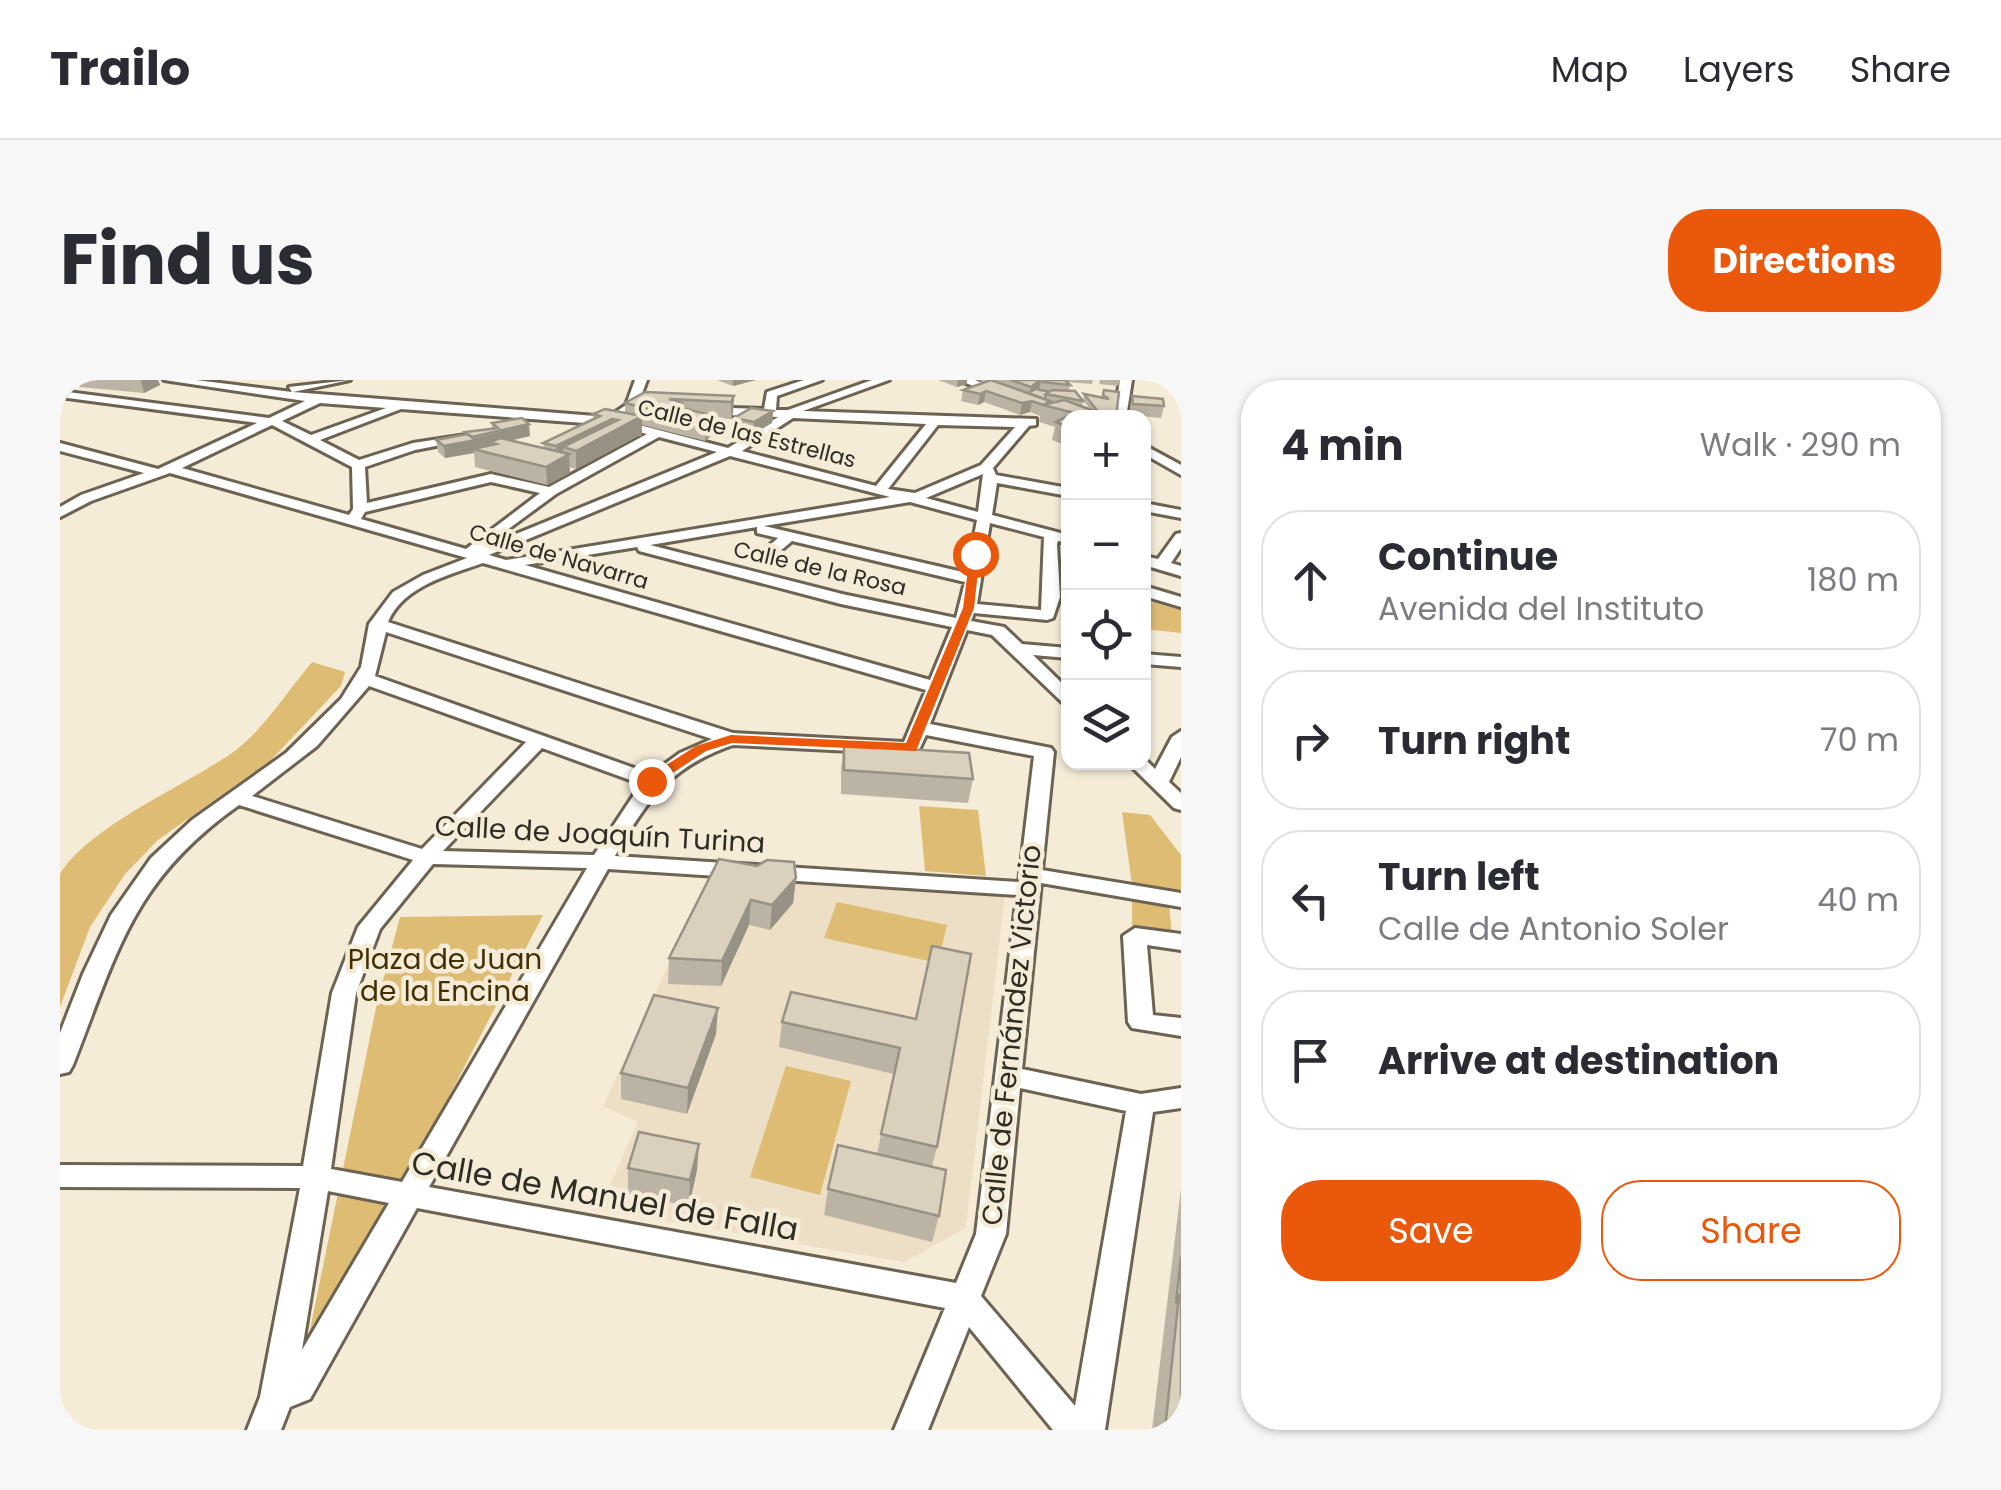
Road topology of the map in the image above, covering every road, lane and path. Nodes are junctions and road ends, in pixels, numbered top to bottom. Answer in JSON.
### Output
{"nodes":[{"id":1,"x":170,"y":380,"type":"edge"},
{"id":2,"x":344,"y":380,"type":"edge"},
{"id":3,"x":641,"y":380,"type":"edge"},
{"id":4,"x":816,"y":380,"type":"edge"},
{"id":5,"x":883,"y":380,"type":"edge"},
{"id":6,"x":964,"y":380,"type":"edge"},
{"id":7,"x":1126,"y":380,"type":"edge"},
{"id":8,"x":760,"y":381,"type":"edge"},
{"id":9,"x":318,"y":388,"type":"edge"},
{"id":10,"x":60,"y":394,"type":"edge"},
{"id":11,"x":771,"y":394,"type":"junction"},
{"id":12,"x":1012,"y":397,"type":"edge"},
{"id":13,"x":404,"y":405,"type":"junction"},
{"id":14,"x":631,"y":407,"type":"junction"},
{"id":15,"x":649,"y":408,"type":"edge"},
{"id":16,"x":685,"y":409,"type":"edge"},
{"id":17,"x":1121,"y":410,"type":"edge"},
{"id":18,"x":770,"y":412,"type":"junction"},
{"id":19,"x":794,"y":414,"type":"junction"},
{"id":20,"x":573,"y":417,"type":"junction"},
{"id":21,"x":1042,"y":419,"type":"edge"},
{"id":22,"x":936,"y":420,"type":"junction"},
{"id":23,"x":610,"y":421,"type":"junction"},
{"id":24,"x":275,"y":422,"type":"junction"},
{"id":25,"x":1024,"y":424,"type":"junction"},
{"id":26,"x":518,"y":428,"type":"edge"},
{"id":27,"x":658,"y":432,"type":"junction"},
{"id":28,"x":480,"y":436,"type":"edge"},
{"id":29,"x":310,"y":440,"type":"junction"},
{"id":30,"x":60,"y":447,"type":"edge"},
{"id":31,"x":1151,"y":448,"type":"edge"},
{"id":32,"x":731,"y":451,"type":"junction"},
{"id":33,"x":1151,"y":451,"type":"edge"},
{"id":34,"x":1181,"y":454,"type":"edge"},
{"id":35,"x":358,"y":465,"type":"junction"},
{"id":36,"x":164,"y":471,"type":"junction"},
{"id":37,"x":1181,"y":471,"type":"edge"},
{"id":38,"x":988,"y":473,"type":"junction"},
{"id":39,"x":880,"y":490,"type":"junction"},
{"id":40,"x":1061,"y":490,"type":"edge"},
{"id":41,"x":551,"y":491,"type":"junction"},
{"id":42,"x":908,"y":499,"type":"junction"},
{"id":43,"x":1151,"y":508,"type":"edge"},
{"id":44,"x":60,"y":513,"type":"edge"},
{"id":45,"x":1181,"y":514,"type":"edge"},
{"id":46,"x":356,"y":515,"type":"junction"},
{"id":47,"x":982,"y":518,"type":"junction"},
{"id":48,"x":749,"y":526,"type":"junction"},
{"id":49,"x":501,"y":528,"type":"junction"},
{"id":50,"x":1061,"y":534,"type":"edge"},
{"id":51,"x":527,"y":536,"type":"junction"},
{"id":52,"x":790,"y":536,"type":"junction"},
{"id":53,"x":1061,"y":536,"type":"edge"},
{"id":54,"x":1181,"y":537,"type":"edge"},
{"id":55,"x":632,"y":545,"type":"junction"},
{"id":56,"x":768,"y":554,"type":"dead end"},
{"id":57,"x":484,"y":558,"type":"junction"},
{"id":58,"x":1151,"y":562,"type":"edge"},
{"id":59,"x":1048,"y":564,"type":"junction"},
{"id":60,"x":1161,"y":566,"type":"junction"},
{"id":61,"x":1061,"y":568,"type":"edge"},
{"id":62,"x":1181,"y":571,"type":"edge"},
{"id":63,"x":974,"y":579,"type":"junction"},
{"id":64,"x":1151,"y":594,"type":"edge"},
{"id":65,"x":1181,"y":602,"type":"edge"},
{"id":66,"x":966,"y":615,"type":"junction"},
{"id":67,"x":378,"y":624,"type":"junction"},
{"id":68,"x":1017,"y":649,"type":"junction"},
{"id":69,"x":1061,"y":652,"type":"edge"},
{"id":70,"x":1151,"y":660,"type":"edge"},
{"id":71,"x":1181,"y":662,"type":"edge"},
{"id":72,"x":365,"y":678,"type":"junction"},
{"id":73,"x":936,"y":687,"type":"junction"},
{"id":74,"x":1061,"y":691,"type":"edge"},
{"id":75,"x":1181,"y":736,"type":"edge"},
{"id":76,"x":916,"y":738,"type":"junction"},
{"id":77,"x":731,"y":739,"type":"junction"},
{"id":78,"x":539,"y":740,"type":"junction"},
{"id":79,"x":1144,"y":770,"type":"edge"},
{"id":80,"x":651,"y":781,"type":"junction"},
{"id":81,"x":1158,"y":784,"type":"junction"},
{"id":82,"x":238,"y":798,"type":"junction"},
{"id":83,"x":1181,"y":804,"type":"edge"},
{"id":84,"x":426,"y":856,"type":"junction"},
{"id":85,"x":602,"y":862,"type":"junction"},
{"id":86,"x":1028,"y":882,"type":"junction"},
{"id":87,"x":1181,"y":900,"type":"edge"},
{"id":88,"x":1181,"y":942,"type":"edge"},
{"id":89,"x":1181,"y":1027,"type":"edge"},
{"id":90,"x":60,"y":1065,"type":"edge"},
{"id":91,"x":1008,"y":1076,"type":"junction"},
{"id":92,"x":1181,"y":1098,"type":"edge"},
{"id":93,"x":1141,"y":1104,"type":"junction"},
{"id":94,"x":60,"y":1176,"type":"edge"},
{"id":95,"x":313,"y":1177,"type":"junction"},
{"id":96,"x":406,"y":1195,"type":"junction"},
{"id":97,"x":964,"y":1298,"type":"junction"},
{"id":98,"x":277,"y":1396,"type":"junction"},
{"id":99,"x":264,"y":1430,"type":"edge"},
{"id":100,"x":911,"y":1430,"type":"edge"},
{"id":101,"x":1074,"y":1430,"type":"edge"},
{"id":102,"x":1088,"y":1430,"type":"edge"}],
"edges":[{"from":1,"to":9,"type":"street","name":"Calle de las Estrellas"},
{"from":2,"to":9,"type":"street"},
{"from":3,"to":14,"type":"street"},
{"from":4,"to":11,"type":"street"},
{"from":5,"to":19,"type":"street"},
{"from":6,"to":12,"type":"street"},
{"from":7,"to":17,"type":"street"},
{"from":8,"to":11,"type":"street"},
{"from":9,"to":13,"type":"street","name":"Calle de las Estrellas"},
{"from":9,"to":24,"type":"street"},
{"from":10,"to":24,"type":"street"},
{"from":11,"to":18,"type":"street"},
{"from":13,"to":20,"type":"street","name":"Calle de las Estrellas"},
{"from":13,"to":29,"type":"street"},
{"from":14,"to":15,"type":"street"},
{"from":14,"to":23,"type":"street"},
{"from":16,"to":18,"type":"street"},
{"from":18,"to":19,"type":"street"},
{"from":19,"to":22,"type":"street"},
{"from":19,"to":32,"type":"street"},
{"from":20,"to":23,"type":"street","name":"Calle de las Estrellas"},
{"from":20,"to":26,"type":"street"},
{"from":21,"to":25,"type":"street"},
{"from":22,"to":25,"type":"street"},
{"from":22,"to":39,"type":"street"},
{"from":23,"to":27,"type":"street","name":"Calle de las Estrellas"},
{"from":24,"to":29,"type":"street"},
{"from":24,"to":36,"type":"street"},
{"from":25,"to":38,"type":"street"},
{"from":27,"to":32,"type":"street","name":"Calle de las Estrellas"},
{"from":27,"to":41,"type":"street"},
{"from":28,"to":35,"type":"street"},
{"from":29,"to":35,"type":"street"},
{"from":30,"to":36,"type":"street","name":"Calle de Navarra"},
{"from":31,"to":34,"type":"street"},
{"from":32,"to":39,"type":"street","name":"Calle de las Estrellas"},
{"from":32,"to":51,"type":"street"},
{"from":33,"to":37,"type":"street"},
{"from":35,"to":46,"type":"street"},
{"from":36,"to":44,"type":"street"},
{"from":36,"to":46,"type":"street","name":"Calle de Navarra"},
{"from":38,"to":40,"type":"street"},
{"from":38,"to":42,"type":"street","name":"Calle de la Rosa"},
{"from":38,"to":47,"type":"street"},
{"from":39,"to":42,"type":"street","name":"Calle de las Estrellas"},
{"from":41,"to":46,"type":"street"},
{"from":41,"to":49,"type":"street"},
{"from":42,"to":47,"type":"street","name":"Calle de las Estrellas"},
{"from":42,"to":48,"type":"street","name":"Calle de la Rosa"},
{"from":43,"to":45,"type":"street"},
{"from":46,"to":57,"type":"street","name":"Calle de Navarra"},
{"from":47,"to":50,"type":"street","name":"Calle de las Estrellas"},
{"from":47,"to":63,"type":"street"},
{"from":48,"to":52,"type":"street"},
{"from":48,"to":55,"type":"street","name":"Calle de la Rosa"},
{"from":49,"to":51,"type":"street"},
{"from":49,"to":57,"type":"street"},
{"from":51,"to":57,"type":"street"},
{"from":52,"to":56,"type":"street"},
{"from":52,"to":63,"type":"street"},
{"from":53,"to":59,"type":"street"},
{"from":54,"to":60,"type":"street"},
{"from":55,"to":57,"type":"street","name":"Calle de la Rosa"},
{"from":55,"to":66,"type":"street","name":"Calle de la Rosa"},
{"from":57,"to":67,"type":"street"},
{"from":57,"to":73,"type":"street","name":"Calle de Navarra"},
{"from":58,"to":60,"type":"street"},
{"from":59,"to":61,"type":"street"},
{"from":59,"to":66,"type":"street"},
{"from":60,"to":62,"type":"street"},
{"from":63,"to":66,"type":"street"},
{"from":64,"to":65,"type":"street"},
{"from":66,"to":68,"type":"street","name":"Calle de la Rosa"},
{"from":66,"to":73,"type":"street"},
{"from":67,"to":72,"type":"street"},
{"from":67,"to":77,"type":"street"},
{"from":68,"to":69,"type":"street"},
{"from":68,"to":74,"type":"street"},
{"from":70,"to":71,"type":"street"},
{"from":72,"to":78,"type":"street"},
{"from":72,"to":82,"type":"street"},
{"from":73,"to":76,"type":"street"},
{"from":75,"to":81,"type":"street"},
{"from":76,"to":77,"type":"street"},
{"from":76,"to":86,"type":"street","name":"Calle de Fernández Victorio"},
{"from":77,"to":80,"type":"street"},
{"from":78,"to":80,"type":"street"},
{"from":78,"to":84,"type":"street"},
{"from":79,"to":81,"type":"street"},
{"from":80,"to":85,"type":"street"},
{"from":81,"to":83,"type":"street"},
{"from":82,"to":84,"type":"street","name":"Calle de Joaquín Turina"},
{"from":82,"to":90,"type":"street"},
{"from":84,"to":85,"type":"street","name":"Calle de Joaquín Turina"},
{"from":84,"to":95,"type":"street"},
{"from":85,"to":86,"type":"street","name":"Calle de Joaquín Turina"},
{"from":85,"to":96,"type":"street"},
{"from":86,"to":87,"type":"street","name":"Calle de Joaquín Turina"},
{"from":86,"to":91,"type":"street","name":"Calle de Fernández Victorio"},
{"from":88,"to":89,"type":"street"},
{"from":91,"to":93,"type":"street"},
{"from":91,"to":97,"type":"street","name":"Calle de Fernández Victorio"},
{"from":92,"to":93,"type":"street"},
{"from":93,"to":102,"type":"street"},
{"from":94,"to":95,"type":"street","name":"Calle de Manuel de Falla"},
{"from":95,"to":96,"type":"street","name":"Calle de Manuel de Falla"},
{"from":95,"to":98,"type":"street"},
{"from":96,"to":97,"type":"street","name":"Calle de Manuel de Falla"},
{"from":96,"to":98,"type":"street"},
{"from":97,"to":100,"type":"street","name":"Calle de Fernández Victorio"},
{"from":97,"to":101,"type":"street"},
{"from":98,"to":99,"type":"street"}]}
